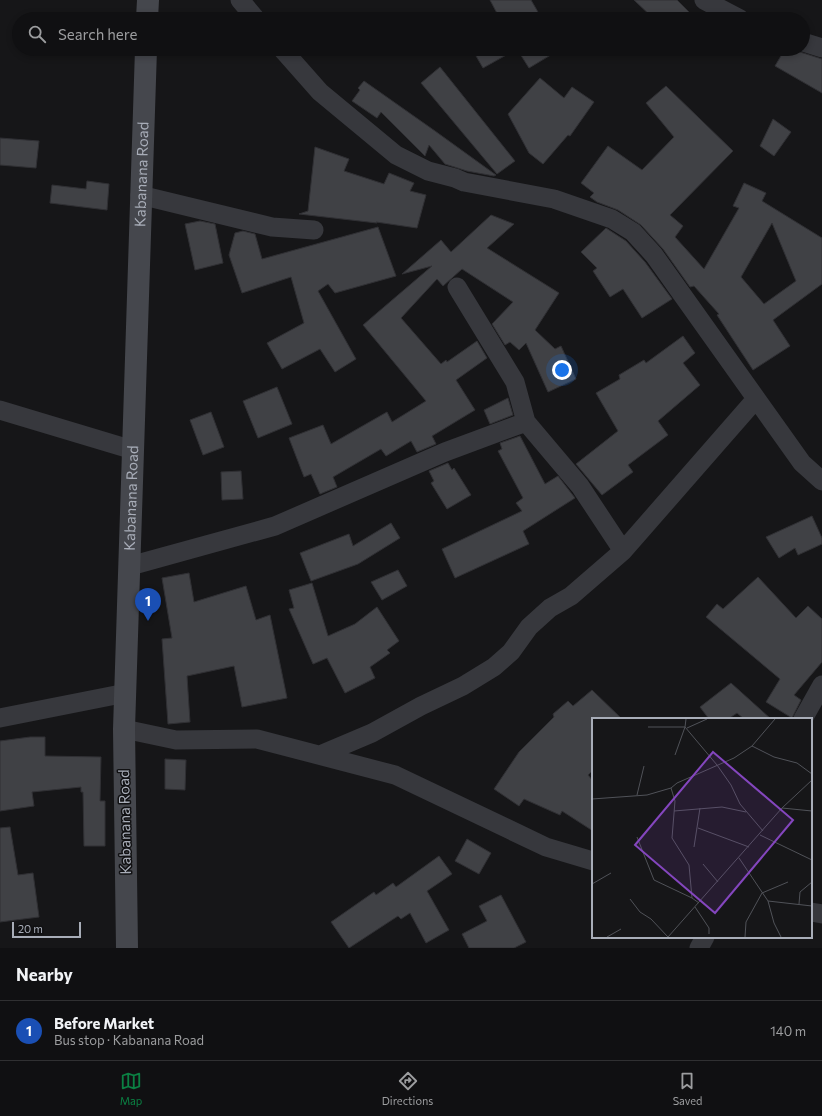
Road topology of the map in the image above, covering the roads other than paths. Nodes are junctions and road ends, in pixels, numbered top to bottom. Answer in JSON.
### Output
{"nodes":[{"id":1,"x":148,"y":0,"type":"edge"},
{"id":2,"x":240,"y":0,"type":"edge"},
{"id":3,"x":704,"y":0,"type":"edge"},
{"id":4,"x":147,"y":12,"type":"edge"},
{"id":5,"x":250,"y":12,"type":"edge"},
{"id":6,"x":727,"y":12,"type":"edge"},
{"id":7,"x":810,"y":44,"type":"edge"},
{"id":8,"x":822,"y":48,"type":"edge"},
{"id":9,"x":146,"y":56,"type":"edge"},
{"id":10,"x":288,"y":56,"type":"edge"},
{"id":11,"x":140,"y":196,"type":"junction"},
{"id":12,"x":314,"y":230,"type":"dead end"},
{"id":13,"x":457,"y":287,"type":"dead end"},
{"id":14,"x":756,"y":400,"type":"junction"},
{"id":15,"x":0,"y":410,"type":"edge"},
{"id":16,"x":526,"y":422,"type":"junction"},
{"id":17,"x":133,"y":450,"type":"junction"},
{"id":18,"x":822,"y":481,"type":"edge"},
{"id":19,"x":622,"y":551,"type":"junction"},
{"id":20,"x":130,"y":566,"type":"junction"},
{"id":21,"x":822,"y":685,"type":"edge"},
{"id":22,"x":126,"y":693,"type":"junction"},
{"id":23,"x":0,"y":718,"type":"edge"},
{"id":24,"x":804,"y":718,"type":"edge"},
{"id":25,"x":124,"y":728,"type":"junction"},
{"id":26,"x":320,"y":755,"type":"junction"},
{"id":27,"x":592,"y":860,"type":"edge"},
{"id":28,"x":812,"y":912,"type":"edge"},
{"id":29,"x":822,"y":914,"type":"edge"},
{"id":30,"x":704,"y":938,"type":"edge"},
{"id":31,"x":127,"y":948,"type":"edge"},
{"id":32,"x":699,"y":948,"type":"edge"}],
"edges":[{"from":1,"to":4,"type":"street"},
{"from":2,"to":5,"type":"street"},
{"from":3,"to":6,"type":"street"},
{"from":7,"to":8,"type":"street"},
{"from":9,"to":11,"type":"street","name":"Kabanana Road"},
{"from":10,"to":14,"type":"street"},
{"from":11,"to":12,"type":"street"},
{"from":11,"to":17,"type":"street","name":"Kabanana Road"},
{"from":13,"to":16,"type":"street"},
{"from":14,"to":18,"type":"street"},
{"from":14,"to":19,"type":"street"},
{"from":15,"to":17,"type":"street"},
{"from":16,"to":19,"type":"street"},
{"from":16,"to":20,"type":"street"},
{"from":17,"to":20,"type":"street","name":"Kabanana Road"},
{"from":19,"to":26,"type":"street"},
{"from":20,"to":22,"type":"street","name":"Kabanana Road"},
{"from":21,"to":24,"type":"street"},
{"from":22,"to":23,"type":"street"},
{"from":22,"to":25,"type":"street","name":"Kabanana Road"},
{"from":25,"to":26,"type":"street"},
{"from":25,"to":31,"type":"street","name":"Kabanana Road"},
{"from":26,"to":27,"type":"street"},
{"from":28,"to":29,"type":"street"},
{"from":30,"to":32,"type":"street"}]}
